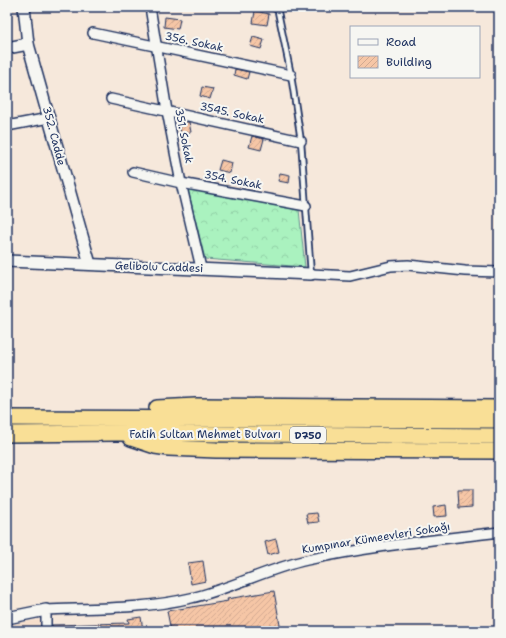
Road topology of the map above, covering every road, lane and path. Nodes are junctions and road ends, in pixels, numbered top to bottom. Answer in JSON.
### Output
{"nodes":[{"id":1,"x":24,"y":7,"type":"edge"},
{"id":2,"x":150,"y":7,"type":"edge"},
{"id":3,"x":277,"y":7,"type":"edge"},
{"id":4,"x":93,"y":33,"type":"dead end"},
{"id":5,"x":28,"y":44,"type":"junction"},
{"id":6,"x":156,"y":46,"type":"junction"},
{"id":7,"x":7,"y":48,"type":"edge"},
{"id":8,"x":291,"y":75,"type":"junction"},
{"id":9,"x":111,"y":99,"type":"dead end"},
{"id":10,"x":167,"y":111,"type":"junction"},
{"id":11,"x":49,"y":118,"type":"junction"},
{"id":12,"x":7,"y":126,"type":"edge"},
{"id":13,"x":301,"y":140,"type":"junction"},
{"id":14,"x":133,"y":172,"type":"dead end"},
{"id":15,"x":181,"y":183,"type":"junction"},
{"id":16,"x":306,"y":206,"type":"junction"},
{"id":17,"x":7,"y":261,"type":"edge"},
{"id":18,"x":90,"y":264,"type":"junction"},
{"id":19,"x":201,"y":268,"type":"junction"},
{"id":20,"x":499,"y":272,"type":"edge"},
{"id":21,"x":311,"y":274,"type":"junction"},
{"id":22,"x":499,"y":408,"type":"edge"},
{"id":23,"x":117,"y":417,"type":"junction"},
{"id":24,"x":7,"y":418,"type":"edge"},
{"id":25,"x":499,"y":420,"type":"edge"},
{"id":26,"x":116,"y":433,"type":"junction"},
{"id":27,"x":7,"y":434,"type":"edge"},
{"id":28,"x":499,"y":436,"type":"edge"},
{"id":29,"x":499,"y":451,"type":"edge"},
{"id":30,"x":499,"y":532,"type":"edge"},
{"id":31,"x":46,"y":610,"type":"junction"},
{"id":32,"x":7,"y":618,"type":"edge"},
{"id":33,"x":46,"y":631,"type":"edge"}],
"edges":[{"from":1,"to":5,"type":"street","name":"352. Cadde"},
{"from":2,"to":6,"type":"street","name":"351. Sokak"},
{"from":3,"to":8,"type":"lane"},
{"from":4,"to":6,"type":"street","name":"356. Sokak"},
{"from":5,"to":7,"type":"street"},
{"from":5,"to":11,"type":"street","name":"352. Cadde"},
{"from":6,"to":8,"type":"street","name":"356. Sokak"},
{"from":6,"to":10,"type":"street","name":"351. Sokak"},
{"from":8,"to":13,"type":"lane"},
{"from":9,"to":10,"type":"street","name":"3545. Sokak"},
{"from":10,"to":13,"type":"street","name":"3545. Sokak"},
{"from":10,"to":15,"type":"street","name":"351. Sokak"},
{"from":11,"to":12,"type":"street"},
{"from":11,"to":18,"type":"street","name":"352. Cadde"},
{"from":13,"to":16,"type":"lane"},
{"from":14,"to":15,"type":"street","name":"354. Sokak"},
{"from":15,"to":16,"type":"street","name":"354. Sokak"},
{"from":15,"to":19,"type":"street","name":"351. Sokak"},
{"from":16,"to":21,"type":"lane"},
{"from":17,"to":18,"type":"street","name":"Gelibolu Caddesi"},
{"from":18,"to":19,"type":"street","name":"Gelibolu Caddesi"},
{"from":19,"to":21,"type":"street","name":"Gelibolu Caddesi"},
{"from":20,"to":21,"type":"street"},
{"from":22,"to":23,"type":"highway"},
{"from":23,"to":24,"type":"highway","name":"Fatih Sultan Mehmet Bulvarı","number":"D750"},
{"from":23,"to":25,"type":"highway","name":"Fatih Sultan Mehmet Bulvarı","number":"D750"},
{"from":26,"to":27,"type":"highway","name":"Fatih Sultan Mehmet Bulvarı","number":"D750"},
{"from":26,"to":28,"type":"highway","name":"Fatih Sultan Mehmet Bulvarı","number":"D750"},
{"from":26,"to":29,"type":"highway"},
{"from":30,"to":31,"type":"street","name":"Kumpınar Kümeevleri Sokağı"},
{"from":31,"to":32,"type":"street"},
{"from":31,"to":33,"type":"street"}]}
